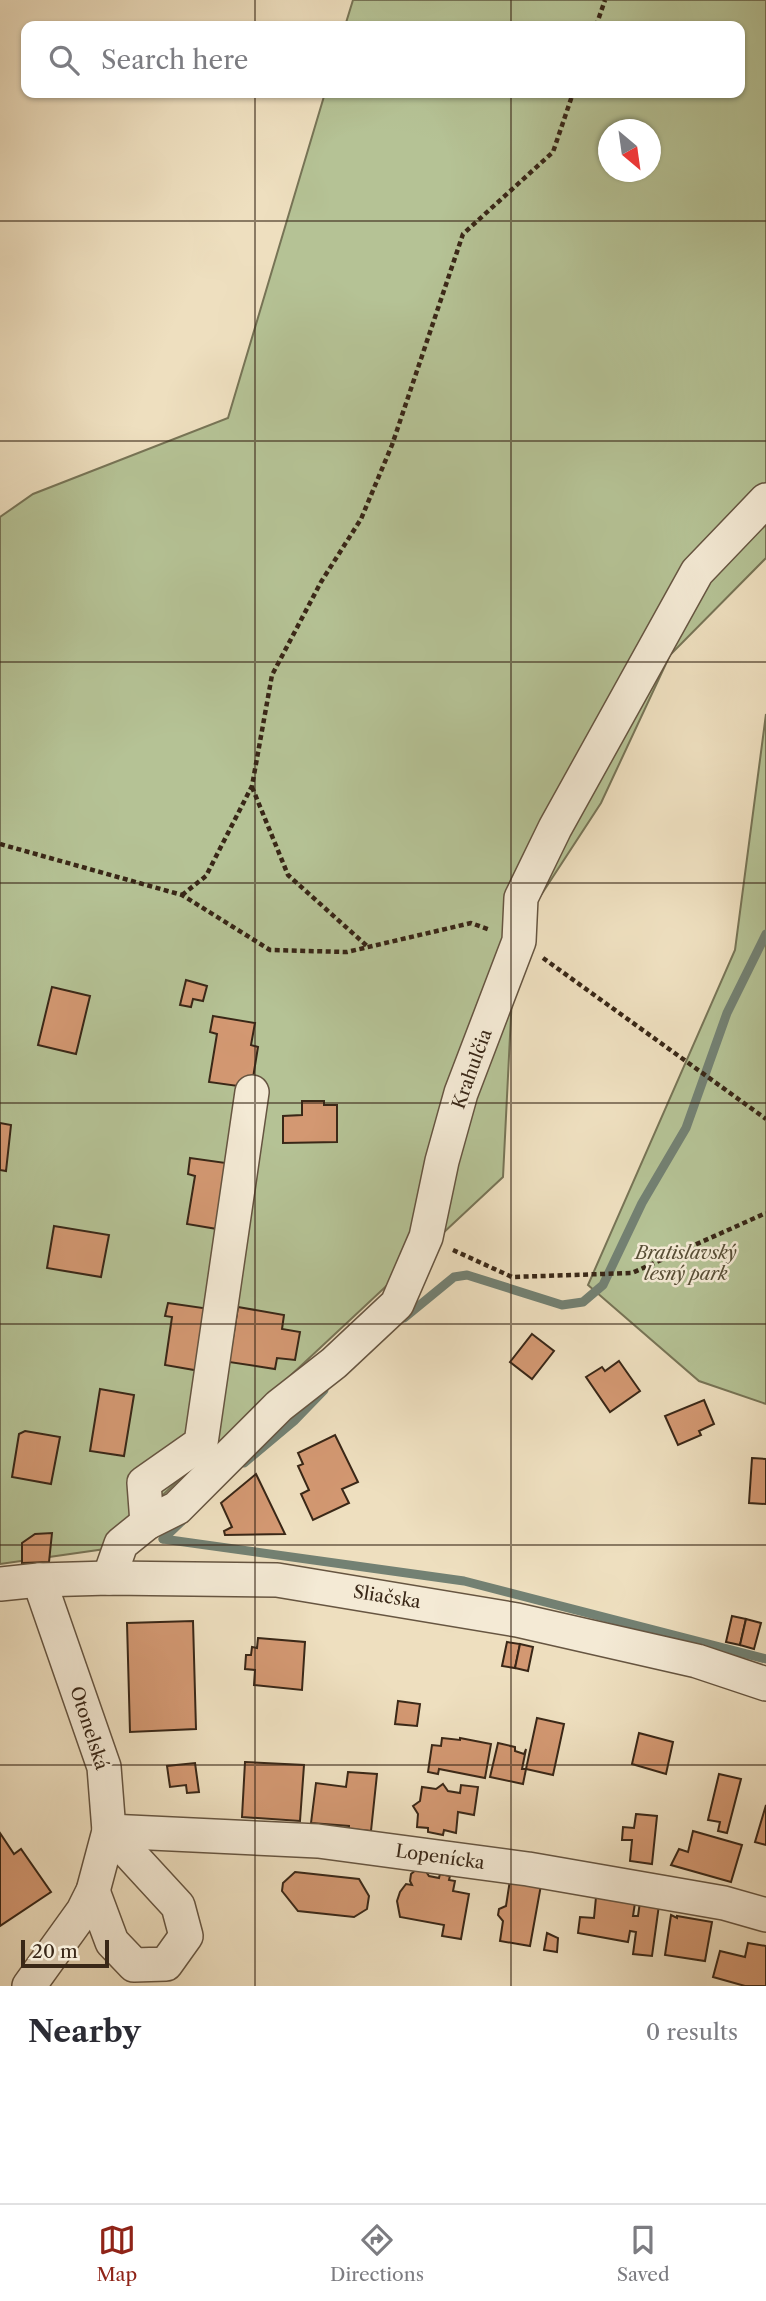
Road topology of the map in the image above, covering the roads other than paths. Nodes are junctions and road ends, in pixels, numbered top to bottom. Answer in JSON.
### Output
{"nodes":[{"id":1,"x":766,"y":500,"type":"edge"},
{"id":2,"x":252,"y":1092,"type":"dead end"},
{"id":3,"x":147,"y":1523,"type":"junction"},
{"id":4,"x":109,"y":1578,"type":"junction"},
{"id":5,"x":39,"y":1580,"type":"junction"},
{"id":6,"x":0,"y":1584,"type":"edge"},
{"id":7,"x":766,"y":1684,"type":"edge"},
{"id":8,"x":110,"y":1831,"type":"junction"},
{"id":9,"x":93,"y":1891,"type":"junction"},
{"id":10,"x":766,"y":1915,"type":"edge"},
{"id":11,"x":29,"y":1986,"type":"edge"}],
"edges":[{"from":1,"to":3,"type":"street","name":"Krahulčia"},
{"from":2,"to":3,"type":"street"},
{"from":3,"to":4,"type":"street","name":"Krahulčia"},
{"from":4,"to":5,"type":"street","name":"Sliačska"},
{"from":4,"to":7,"type":"street","name":"Sliačska"},
{"from":5,"to":6,"type":"street","name":"Sliačska"},
{"from":5,"to":8,"type":"street","name":"Otonelská"},
{"from":8,"to":9,"type":"street","name":"Otonelská"},
{"from":8,"to":9,"type":"street"},
{"from":8,"to":10,"type":"street","name":"Lopenícka"},
{"from":9,"to":11,"type":"street","name":"Otonelská"}]}
